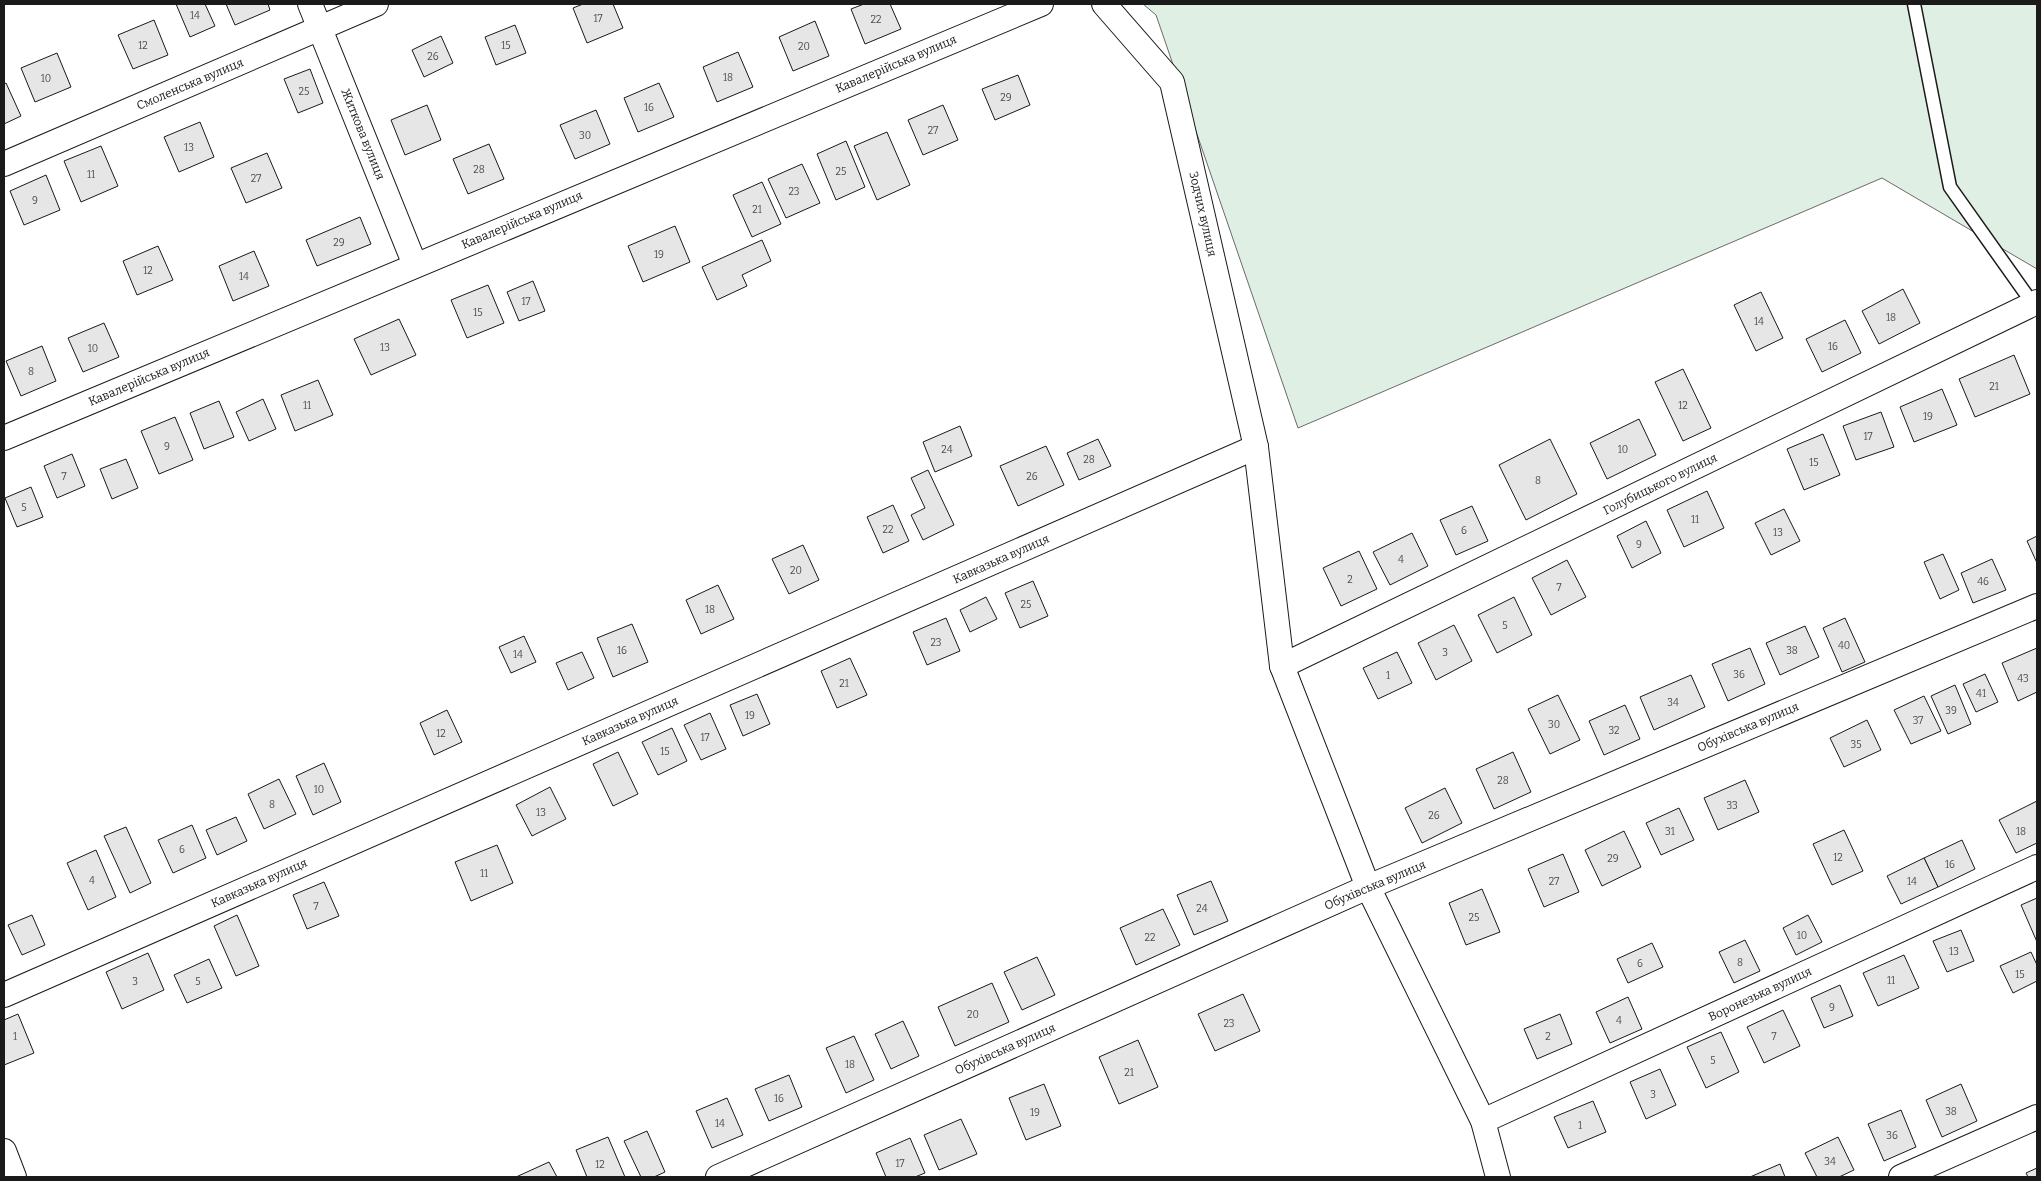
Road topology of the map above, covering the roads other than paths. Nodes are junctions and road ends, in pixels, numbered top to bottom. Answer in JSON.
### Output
{"nodes":[{"id":1,"x":310,"y":4,"type":"edge"},
{"id":2,"x":376,"y":4,"type":"edge"},
{"id":3,"x":1042,"y":4,"type":"edge"},
{"id":4,"x":1104,"y":4,"type":"edge"},
{"id":5,"x":1914,"y":4,"type":"edge"},
{"id":6,"x":320,"y":28,"type":"junction"},
{"id":7,"x":4,"y":164,"type":"edge"},
{"id":8,"x":415,"y":264,"type":"junction"},
{"id":9,"x":2035,"y":303,"type":"edge"},
{"id":10,"x":4,"y":438,"type":"edge"},
{"id":11,"x":1256,"y":447,"type":"junction"},
{"id":12,"x":2037,"y":606,"type":"edge"},
{"id":13,"x":1282,"y":666,"type":"junction"},
{"id":14,"x":2037,"y":867,"type":"edge"},
{"id":15,"x":1368,"y":887,"type":"junction"},
{"id":16,"x":4,"y":995,"type":"edge"},
{"id":17,"x":2037,"y":1117,"type":"edge"},
{"id":18,"x":1484,"y":1121,"type":"junction"},
{"id":19,"x":4,"y":1151,"type":"edge"},
{"id":20,"x":14,"y":1177,"type":"edge"},
{"id":21,"x":718,"y":1177,"type":"edge"},
{"id":22,"x":1498,"y":1177,"type":"edge"},
{"id":23,"x":1900,"y":1177,"type":"edge"}],
"edges":[{"from":1,"to":6,"type":"street","name":"Житкова вулиця"},
{"from":2,"to":6,"type":"street","name":"Смоленська вулиця"},
{"from":3,"to":8,"type":"street","name":"Кавалерійська вулиця"},
{"from":4,"to":11,"type":"street","name":"Зодчих вулиця"},
{"from":5,"to":9,"type":"lane"},
{"from":6,"to":7,"type":"street","name":"Смоленська вулиця"},
{"from":6,"to":8,"type":"street","name":"Житкова вулиця"},
{"from":8,"to":10,"type":"street","name":"Кавалерійська вулиця"},
{"from":9,"to":13,"type":"street","name":"Голубицького вулиця"},
{"from":11,"to":13,"type":"street","name":"Зодчих вулиця"},
{"from":11,"to":16,"type":"street","name":"Кавказька вулиця"},
{"from":12,"to":15,"type":"street","name":"Обухівська вулиця"},
{"from":13,"to":15,"type":"street","name":"Зодчих вулиця"},
{"from":14,"to":18,"type":"street","name":"Воронезька вулиця"},
{"from":15,"to":18,"type":"street","name":"Зодчих вулиця"},
{"from":15,"to":21,"type":"street","name":"Обухівська вулиця"},
{"from":17,"to":23,"type":"street"},
{"from":18,"to":22,"type":"street","name":"Зодчих вулиця"},
{"from":19,"to":20,"type":"street"}]}
